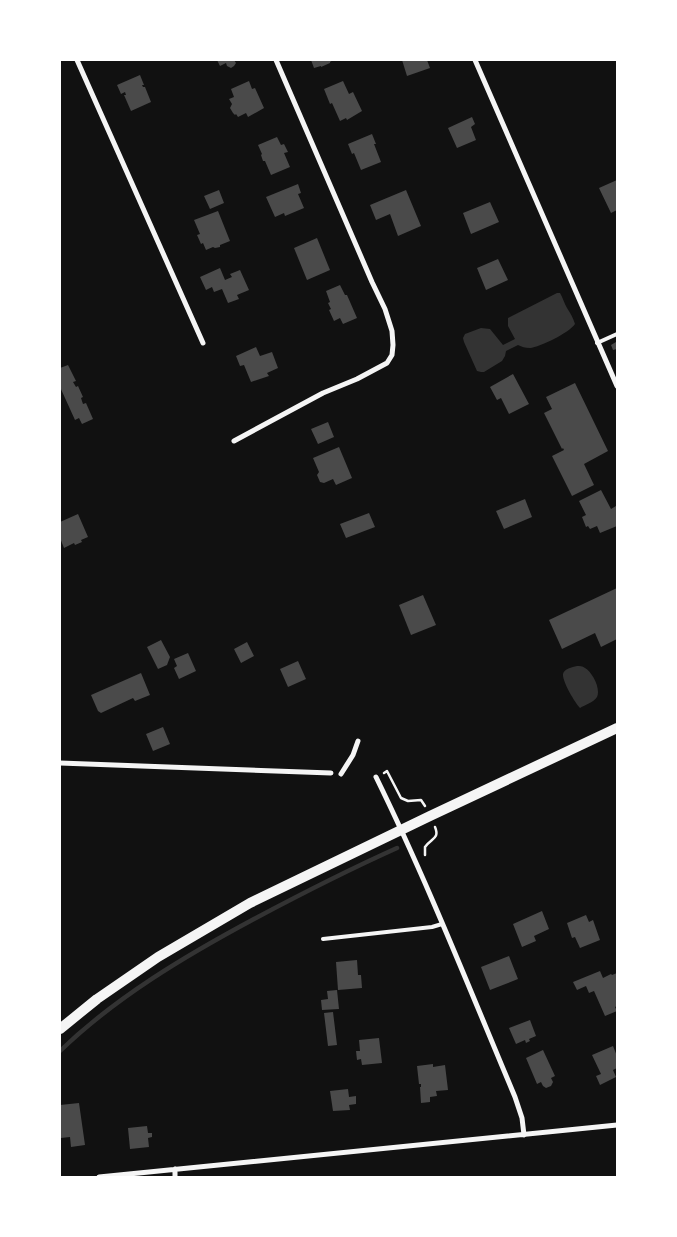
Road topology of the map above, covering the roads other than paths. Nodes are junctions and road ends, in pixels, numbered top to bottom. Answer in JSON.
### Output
{"nodes":[{"id":1,"x":77,"y":60,"type":"edge"},
{"id":2,"x":276,"y":60,"type":"edge"},
{"id":3,"x":475,"y":60,"type":"edge"},
{"id":4,"x":617,"y":334,"type":"edge"},
{"id":5,"x":202,"y":343,"type":"dead end"},
{"id":6,"x":597,"y":343,"type":"junction"},
{"id":7,"x":617,"y":386,"type":"edge"},
{"id":8,"x":234,"y":440,"type":"dead end"},
{"id":9,"x":617,"y":728,"type":"edge"},
{"id":10,"x":358,"y":741,"type":"dead end"},
{"id":11,"x":60,"y":763,"type":"edge"},
{"id":12,"x":331,"y":773,"type":"dead end"},
{"id":13,"x":341,"y":774,"type":"dead end"},
{"id":14,"x":376,"y":777,"type":"road end"},
{"id":15,"x":401,"y":829,"type":"junction"},
{"id":16,"x":442,"y":924,"type":"junction"},
{"id":17,"x":324,"y":939,"type":"dead end"},
{"id":18,"x":60,"y":1029,"type":"edge"},
{"id":19,"x":617,"y":1125,"type":"edge"},
{"id":20,"x":524,"y":1135,"type":"junction"},
{"id":21,"x":175,"y":1169,"type":"junction"},
{"id":22,"x":99,"y":1177,"type":"edge"},
{"id":23,"x":176,"y":1177,"type":"edge"}],
"edges":[{"from":1,"to":5,"type":"street"},
{"from":2,"to":8,"type":"street"},
{"from":3,"to":6,"type":"street"},
{"from":4,"to":6,"type":"lane"},
{"from":6,"to":7,"type":"street"},
{"from":9,"to":15,"type":"main road"},
{"from":10,"to":13,"type":"street"},
{"from":11,"to":12,"type":"street"},
{"from":14,"to":15,"type":"street"},
{"from":15,"to":16,"type":"street"},
{"from":15,"to":18,"type":"main road"},
{"from":16,"to":17,"type":"lane"},
{"from":16,"to":20,"type":"street"},
{"from":19,"to":20,"type":"street"},
{"from":20,"to":21,"type":"street"},
{"from":21,"to":22,"type":"street"},
{"from":21,"to":23,"type":"street"}]}
